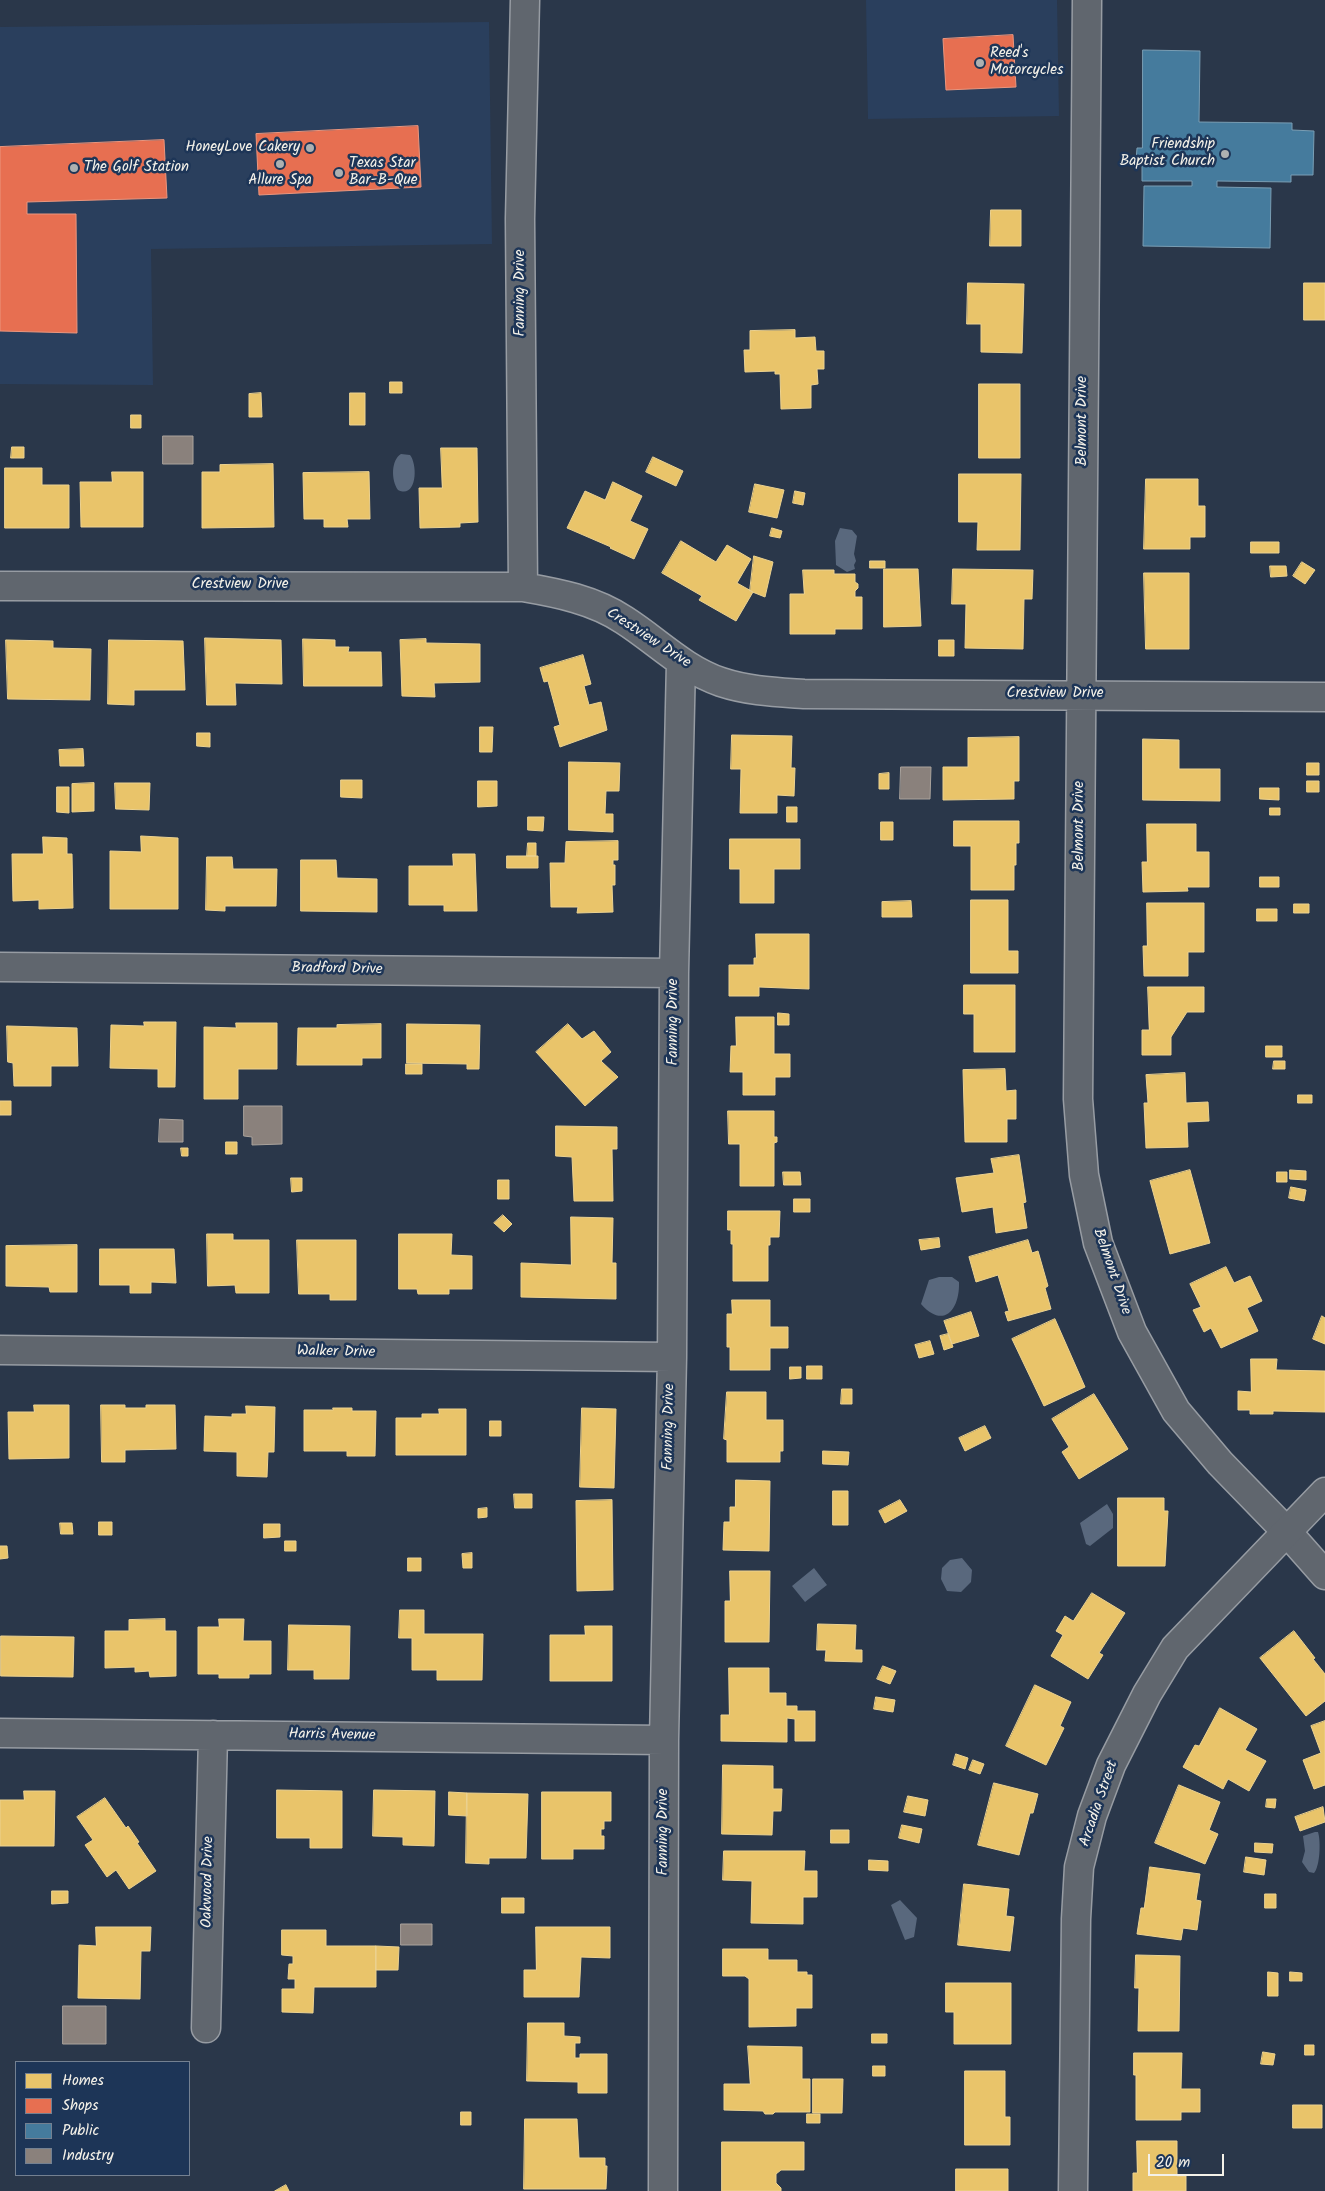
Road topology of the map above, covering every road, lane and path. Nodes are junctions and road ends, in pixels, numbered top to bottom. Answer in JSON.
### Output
{"nodes":[{"id":1,"x":525,"y":0,"type":"edge"},
{"id":2,"x":1087,"y":0,"type":"edge"},
{"id":3,"x":0,"y":586,"type":"edge"},
{"id":4,"x":523,"y":587,"type":"junction"},
{"id":5,"x":681,"y":662,"type":"junction"},
{"id":6,"x":1081,"y":694,"type":"junction"},
{"id":7,"x":1325,"y":697,"type":"edge"},
{"id":8,"x":0,"y":967,"type":"edge"},
{"id":9,"x":674,"y":973,"type":"junction"},
{"id":10,"x":0,"y":1350,"type":"edge"},
{"id":11,"x":672,"y":1356,"type":"junction"},
{"id":12,"x":1325,"y":1492,"type":"edge"},
{"id":13,"x":1287,"y":1532,"type":"junction"},
{"id":14,"x":1325,"y":1575,"type":"edge"},
{"id":15,"x":0,"y":1733,"type":"edge"},
{"id":16,"x":213,"y":1735,"type":"junction"},
{"id":17,"x":664,"y":1740,"type":"junction"},
{"id":18,"x":206,"y":2028,"type":"dead end"},
{"id":19,"x":663,"y":2191,"type":"edge"},
{"id":20,"x":1073,"y":2191,"type":"edge"}],
"edges":[{"from":1,"to":4,"type":"street","name":"Fanning Drive"},
{"from":2,"to":6,"type":"street","name":"Belmont Drive"},
{"from":3,"to":4,"type":"street","name":"Crestview Drive"},
{"from":4,"to":5,"type":"street","name":"Crestview Drive"},
{"from":5,"to":6,"type":"street","name":"Crestview Drive"},
{"from":5,"to":9,"type":"street","name":"Fanning Drive"},
{"from":6,"to":7,"type":"street","name":"Crestview Drive"},
{"from":6,"to":13,"type":"street","name":"Belmont Drive"},
{"from":8,"to":9,"type":"street","name":"Bradford Drive"},
{"from":9,"to":11,"type":"street","name":"Fanning Drive"},
{"from":10,"to":11,"type":"street","name":"Walker Drive"},
{"from":11,"to":17,"type":"street","name":"Fanning Drive"},
{"from":12,"to":13,"type":"street","name":"Arcadia Street"},
{"from":13,"to":14,"type":"street","name":"Belmont Drive"},
{"from":13,"to":20,"type":"street","name":"Arcadia Street"},
{"from":15,"to":16,"type":"street","name":"Harris Avenue"},
{"from":16,"to":17,"type":"street","name":"Harris Avenue"},
{"from":16,"to":18,"type":"street","name":"Oakwood Drive"},
{"from":17,"to":19,"type":"street","name":"Fanning Drive"}]}
